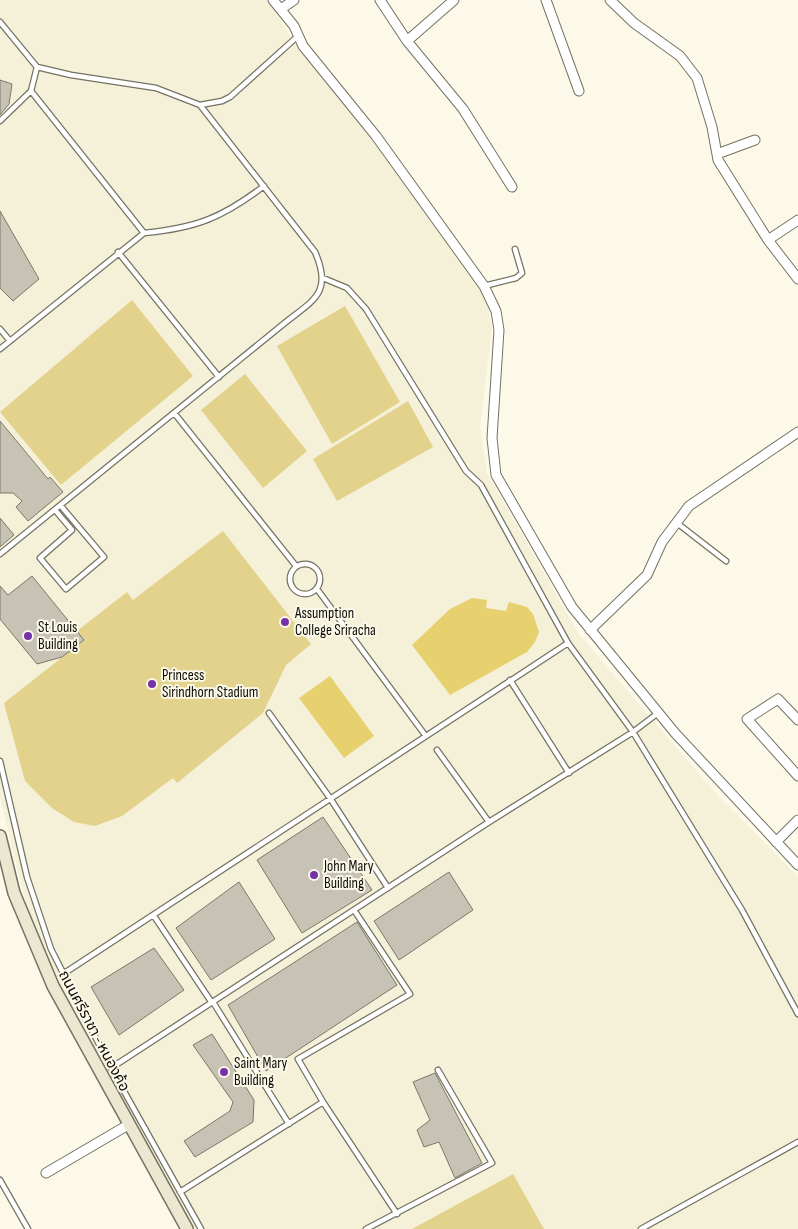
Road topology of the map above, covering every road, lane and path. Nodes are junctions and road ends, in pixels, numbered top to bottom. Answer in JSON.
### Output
{"nodes":[{"id":1,"x":273,"y":0,"type":"edge"},
{"id":2,"x":294,"y":0,"type":"edge"},
{"id":3,"x":380,"y":0,"type":"edge"},
{"id":4,"x":454,"y":0,"type":"edge"},
{"id":5,"x":546,"y":0,"type":"edge"},
{"id":6,"x":616,"y":2,"type":"edge"},
{"id":7,"x":281,"y":10,"type":"junction"},
{"id":8,"x":0,"y":22,"type":"edge"},
{"id":9,"x":298,"y":36,"type":"junction"},
{"id":10,"x":407,"y":41,"type":"junction"},
{"id":11,"x":37,"y":67,"type":"junction"},
{"id":12,"x":30,"y":91,"type":"junction"},
{"id":13,"x":579,"y":91,"type":"dead end"},
{"id":14,"x":200,"y":105,"type":"junction"},
{"id":15,"x":0,"y":121,"type":"edge"},
{"id":16,"x":755,"y":140,"type":"dead end"},
{"id":17,"x":717,"y":154,"type":"junction"},
{"id":18,"x":264,"y":186,"type":"junction"},
{"id":19,"x":512,"y":187,"type":"dead end"},
{"id":20,"x":798,"y":220,"type":"edge"},
{"id":21,"x":144,"y":233,"type":"junction"},
{"id":22,"x":768,"y":240,"type":"junction"},
{"id":23,"x":515,"y":249,"type":"dead end"},
{"id":24,"x":118,"y":252,"type":"junction"},
{"id":25,"x":323,"y":278,"type":"junction"},
{"id":26,"x":798,"y":279,"type":"edge"},
{"id":27,"x":484,"y":286,"type":"junction"},
{"id":28,"x":0,"y":329,"type":"edge"},
{"id":29,"x":10,"y":341,"type":"junction"},
{"id":30,"x":0,"y":349,"type":"edge"},
{"id":31,"x":219,"y":377,"type":"junction"},
{"id":32,"x":175,"y":414,"type":"junction"},
{"id":33,"x":798,"y":432,"type":"edge"},
{"id":34,"x":61,"y":506,"type":"junction"},
{"id":35,"x":55,"y":510,"type":"junction"},
{"id":36,"x":676,"y":523,"type":"junction"},
{"id":37,"x":0,"y":554,"type":"edge"},
{"id":38,"x":726,"y":561,"type":"dead end"},
{"id":39,"x":296,"y":566,"type":"junction"},
{"id":40,"x":317,"y":589,"type":"junction"},
{"id":41,"x":590,"y":630,"type":"junction"},
{"id":42,"x":568,"y":643,"type":"junction"},
{"id":43,"x":510,"y":680,"type":"junction"},
{"id":44,"x":269,"y":713,"type":"dead end"},
{"id":45,"x":658,"y":713,"type":"junction"},
{"id":46,"x":798,"y":720,"type":"edge"},
{"id":47,"x":633,"y":732,"type":"junction"},
{"id":48,"x":425,"y":736,"type":"junction"},
{"id":49,"x":437,"y":750,"type":"dead end"},
{"id":50,"x":0,"y":761,"type":"edge"},
{"id":51,"x":569,"y":773,"type":"junction"},
{"id":52,"x":798,"y":776,"type":"edge"},
{"id":53,"x":330,"y":798,"type":"junction"},
{"id":54,"x":798,"y":820,"type":"edge"},
{"id":55,"x":490,"y":822,"type":"junction"},
{"id":56,"x":0,"y":836,"type":"edge"},
{"id":57,"x":776,"y":842,"type":"junction"},
{"id":58,"x":798,"y":865,"type":"edge"},
{"id":59,"x":388,"y":888,"type":"junction"},
{"id":60,"x":354,"y":910,"type":"junction"},
{"id":61,"x":154,"y":916,"type":"junction"},
{"id":62,"x":63,"y":974,"type":"junction"},
{"id":63,"x":212,"y":1002,"type":"junction"},
{"id":64,"x":798,"y":1014,"type":"edge"},
{"id":65,"x":111,"y":1068,"type":"junction"},
{"id":66,"x":438,"y":1070,"type":"dead end"},
{"id":67,"x":323,"y":1102,"type":"junction"},
{"id":68,"x":289,"y":1124,"type":"junction"},
{"id":69,"x":128,"y":1125,"type":"junction"},
{"id":70,"x":798,"y":1142,"type":"edge"},
{"id":71,"x":46,"y":1173,"type":"dead end"},
{"id":72,"x":0,"y":1180,"type":"edge"},
{"id":73,"x":180,"y":1192,"type":"junction"},
{"id":74,"x":397,"y":1214,"type":"junction"},
{"id":75,"x":28,"y":1229,"type":"edge"},
{"id":76,"x":186,"y":1229,"type":"edge"},
{"id":77,"x":201,"y":1229,"type":"edge"},
{"id":78,"x":366,"y":1229,"type":"edge"},
{"id":79,"x":641,"y":1229,"type":"edge"}],
"edges":[{"from":1,"to":7,"type":"street"},
{"from":2,"to":7,"type":"street"},
{"from":3,"to":10,"type":"street"},
{"from":4,"to":10,"type":"street"},
{"from":5,"to":13,"type":"street"},
{"from":6,"to":17,"type":"street"},
{"from":7,"to":9,"type":"street"},
{"from":8,"to":11,"type":"lane"},
{"from":9,"to":14,"type":"lane"},
{"from":9,"to":27,"type":"street"},
{"from":10,"to":19,"type":"street"},
{"from":11,"to":12,"type":"lane"},
{"from":11,"to":14,"type":"lane"},
{"from":12,"to":15,"type":"lane"},
{"from":12,"to":21,"type":"lane"},
{"from":14,"to":18,"type":"lane"},
{"from":16,"to":17,"type":"street"},
{"from":17,"to":22,"type":"street"},
{"from":18,"to":21,"type":"lane"},
{"from":18,"to":25,"type":"lane"},
{"from":20,"to":22,"type":"street"},
{"from":21,"to":24,"type":"lane"},
{"from":22,"to":26,"type":"street"},
{"from":23,"to":27,"type":"lane"},
{"from":24,"to":29,"type":"lane"},
{"from":24,"to":31,"type":"lane"},
{"from":25,"to":31,"type":"lane"},
{"from":25,"to":42,"type":"lane"},
{"from":27,"to":41,"type":"street"},
{"from":28,"to":29,"type":"lane"},
{"from":29,"to":30,"type":"lane"},
{"from":31,"to":32,"type":"lane"},
{"from":32,"to":34,"type":"lane"},
{"from":32,"to":39,"type":"lane"},
{"from":33,"to":36,"type":"street"},
{"from":34,"to":35,"type":"lane"},
{"from":34,"to":35,"type":"lane"},
{"from":35,"to":37,"type":"lane"},
{"from":36,"to":38,"type":"lane"},
{"from":36,"to":41,"type":"street"},
{"from":39,"to":40,"type":"lane"},
{"from":39,"to":40,"type":"lane"},
{"from":40,"to":48,"type":"lane"},
{"from":41,"to":45,"type":"street"},
{"from":42,"to":43,"type":"lane"},
{"from":42,"to":47,"type":"lane"},
{"from":43,"to":48,"type":"lane"},
{"from":43,"to":51,"type":"lane"},
{"from":44,"to":53,"type":"lane"},
{"from":45,"to":47,"type":"lane"},
{"from":45,"to":57,"type":"street"},
{"from":46,"to":52,"type":"street"},
{"from":47,"to":51,"type":"lane"},
{"from":47,"to":64,"type":"lane"},
{"from":48,"to":53,"type":"lane"},
{"from":49,"to":55,"type":"lane"},
{"from":50,"to":62,"type":"lane"},
{"from":51,"to":55,"type":"lane"},
{"from":53,"to":59,"type":"lane"},
{"from":53,"to":61,"type":"lane"},
{"from":54,"to":57,"type":"street"},
{"from":55,"to":59,"type":"lane"},
{"from":56,"to":69,"type":"main road","name":"ถนนศรีราชา - หนองค้อ"},
{"from":57,"to":58,"type":"street"},
{"from":59,"to":60,"type":"lane"},
{"from":60,"to":63,"type":"lane"},
{"from":60,"to":67,"type":"lane"},
{"from":61,"to":62,"type":"lane"},
{"from":61,"to":63,"type":"lane"},
{"from":62,"to":65,"type":"lane"},
{"from":63,"to":65,"type":"lane"},
{"from":63,"to":68,"type":"lane"},
{"from":65,"to":73,"type":"lane"},
{"from":66,"to":74,"type":"lane"},
{"from":67,"to":68,"type":"lane"},
{"from":67,"to":74,"type":"lane"},
{"from":68,"to":73,"type":"lane"},
{"from":69,"to":71,"type":"street"},
{"from":69,"to":76,"type":"main road","name":"ถนนศรีราชา - หนองค้อ"},
{"from":70,"to":79,"type":"lane"},
{"from":72,"to":75,"type":"lane"},
{"from":73,"to":77,"type":"lane"},
{"from":74,"to":78,"type":"lane"}]}
